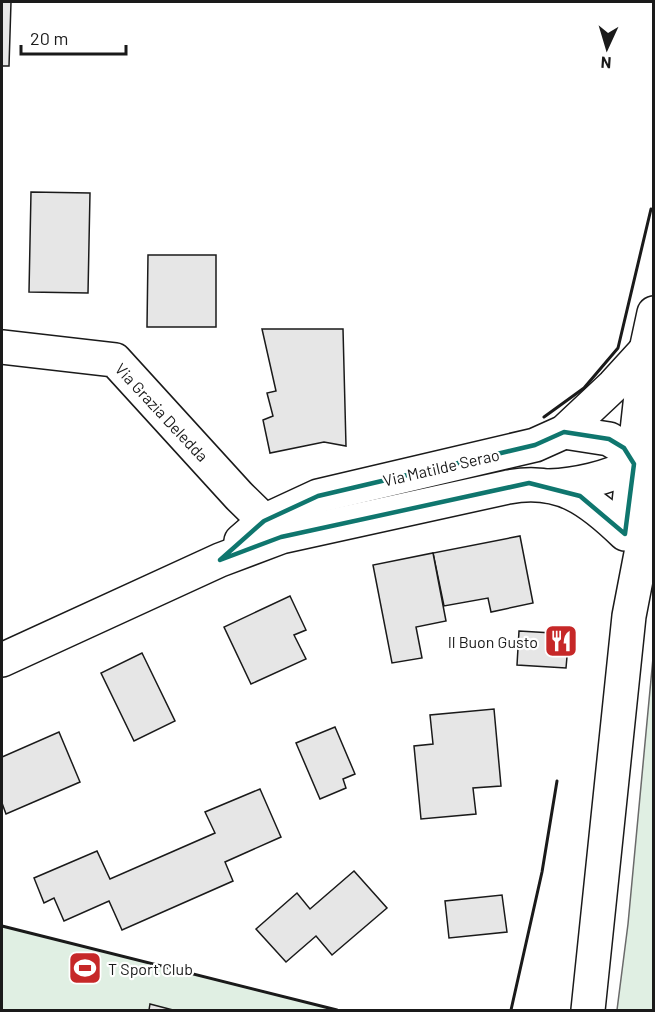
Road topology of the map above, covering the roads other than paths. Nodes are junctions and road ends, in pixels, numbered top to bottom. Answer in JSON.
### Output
{"nodes":[{"id":1,"x":654,"y":313,"type":"edge"},
{"id":2,"x":2,"y":347,"type":"edge"},
{"id":3,"x":646,"y":350,"type":"junction"},
{"id":4,"x":564,"y":432,"type":"junction"},
{"id":5,"x":648,"y":472,"type":"edge"},
{"id":6,"x":548,"y":486,"type":"junction"},
{"id":7,"x":273,"y":529,"type":"junction"},
{"id":8,"x":625,"y":534,"type":"junction"},
{"id":9,"x":628,"y":616,"type":"junction"},
{"id":10,"x":2,"y":660,"type":"edge"},
{"id":11,"x":588,"y":1011,"type":"edge"}],
"edges":[{"from":1,"to":3,"type":"street"},
{"from":2,"to":7,"type":"street","name":"Via Grazia Deledda"},
{"from":3,"to":4,"type":"street","name":"Via Matilde Serao"},
{"from":3,"to":5,"type":"street"},
{"from":4,"to":5,"type":"street"},
{"from":4,"to":7,"type":"street","name":"Via Matilde Serao"},
{"from":5,"to":6,"type":"street"},
{"from":5,"to":8,"type":"street"},
{"from":5,"to":9,"type":"street"},
{"from":6,"to":7,"type":"street","name":"Via Matilde Serao"},
{"from":6,"to":8,"type":"street","name":"Via Matilde Serao"},
{"from":7,"to":10,"type":"street","name":"Via Matilde Serao"},
{"from":8,"to":9,"type":"street"},
{"from":9,"to":11,"type":"street"}]}
